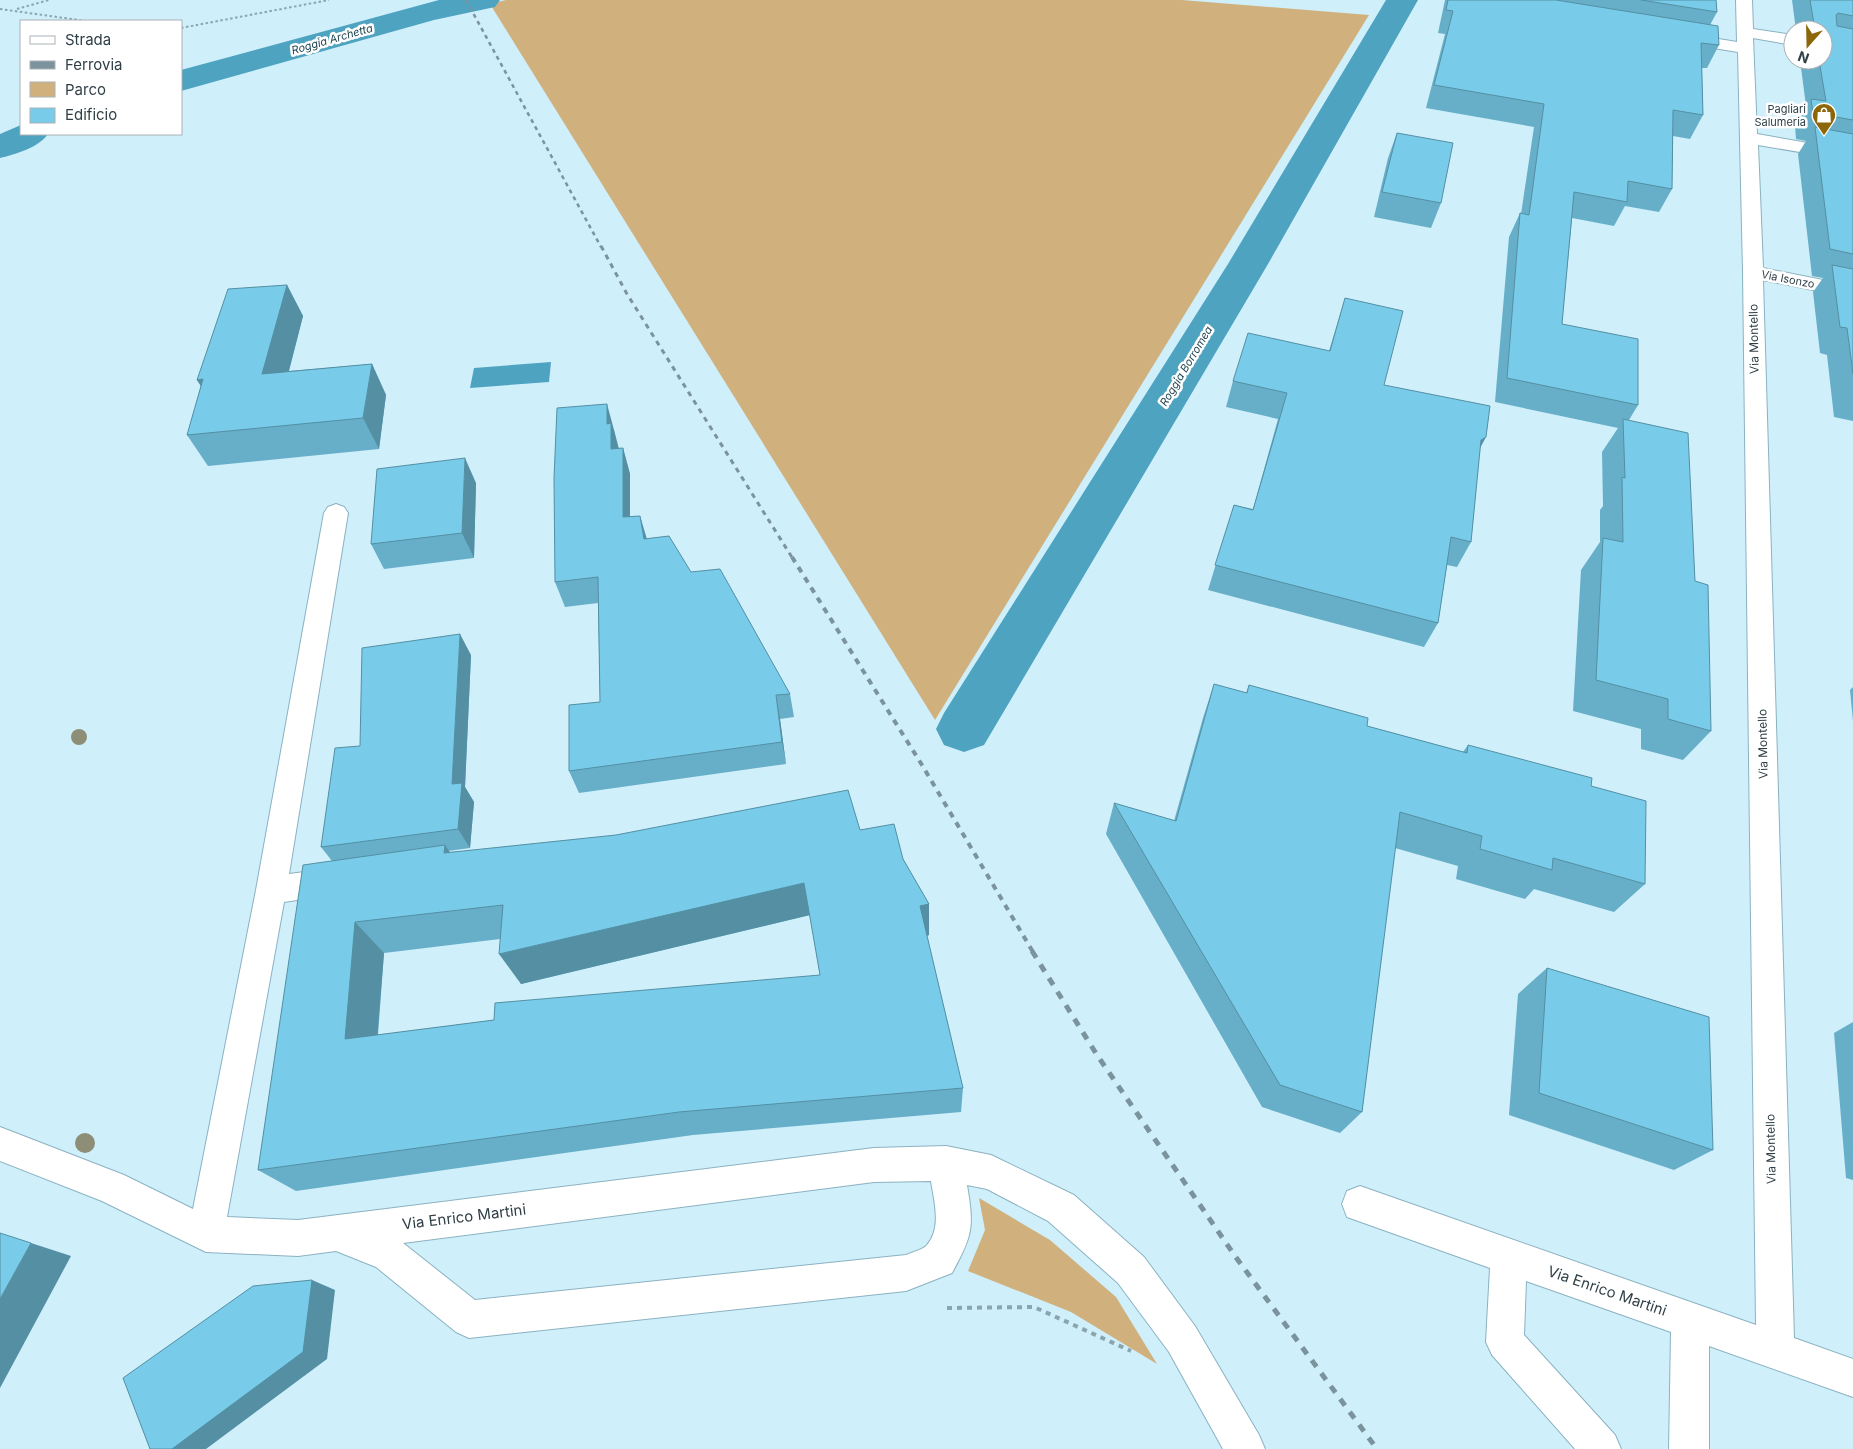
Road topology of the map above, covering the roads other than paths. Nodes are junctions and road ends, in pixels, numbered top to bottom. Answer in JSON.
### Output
{"nodes":[{"id":1,"x":1744,"y":0,"type":"edge"},
{"id":2,"x":1667,"y":35,"type":"edge"},
{"id":3,"x":1745,"y":40,"type":"junction"},
{"id":4,"x":1783,"y":40,"type":"edge"},
{"id":5,"x":1748,"y":138,"type":"junction"},
{"id":6,"x":1853,"y":156,"type":"edge"},
{"id":7,"x":1753,"y":272,"type":"junction"},
{"id":8,"x":1853,"y":292,"type":"edge"},
{"id":9,"x":336,"y":513,"type":"dead end"},
{"id":10,"x":360,"y":878,"type":"edge"},
{"id":11,"x":271,"y":890,"type":"junction"},
{"id":12,"x":0,"y":1144,"type":"edge"},
{"id":13,"x":946,"y":1163,"type":"junction"},
{"id":14,"x":1360,"y":1204,"type":"dead end"},
{"id":15,"x":336,"y":1233,"type":"junction"},
{"id":16,"x":206,"y":1234,"type":"junction"},
{"id":17,"x":1509,"y":1256,"type":"junction"},
{"id":18,"x":1690,"y":1320,"type":"junction"},
{"id":19,"x":1775,"y":1350,"type":"junction"},
{"id":20,"x":1853,"y":1378,"type":"edge"},
{"id":21,"x":1245,"y":1449,"type":"edge"},
{"id":22,"x":1602,"y":1449,"type":"edge"},
{"id":23,"x":1690,"y":1449,"type":"edge"}],
"edges":[{"from":1,"to":3,"type":"street","name":"Via Montello"},
{"from":2,"to":3,"type":"street"},
{"from":3,"to":4,"type":"street"},
{"from":3,"to":5,"type":"street","name":"Via Montello"},
{"from":5,"to":6,"type":"street"},
{"from":5,"to":7,"type":"street","name":"Via Montello"},
{"from":7,"to":8,"type":"street","name":"Via Isonzo"},
{"from":7,"to":19,"type":"street","name":"Via Montello"},
{"from":9,"to":11,"type":"street"},
{"from":10,"to":11,"type":"street"},
{"from":11,"to":16,"type":"street"},
{"from":12,"to":16,"type":"street","name":"Via Enrico Martini"},
{"from":13,"to":15,"type":"street","name":"Via Enrico Martini"},
{"from":13,"to":15,"type":"street"},
{"from":13,"to":21,"type":"street","name":"Via Enrico Martini"},
{"from":14,"to":17,"type":"street","name":"Via Enrico Martini"},
{"from":15,"to":16,"type":"street","name":"Via Enrico Martini"},
{"from":17,"to":18,"type":"street","name":"Via Enrico Martini"},
{"from":17,"to":22,"type":"street"},
{"from":18,"to":19,"type":"street","name":"Via Enrico Martini"},
{"from":18,"to":23,"type":"street"},
{"from":19,"to":20,"type":"street","name":"Via Enrico Martini"}]}
